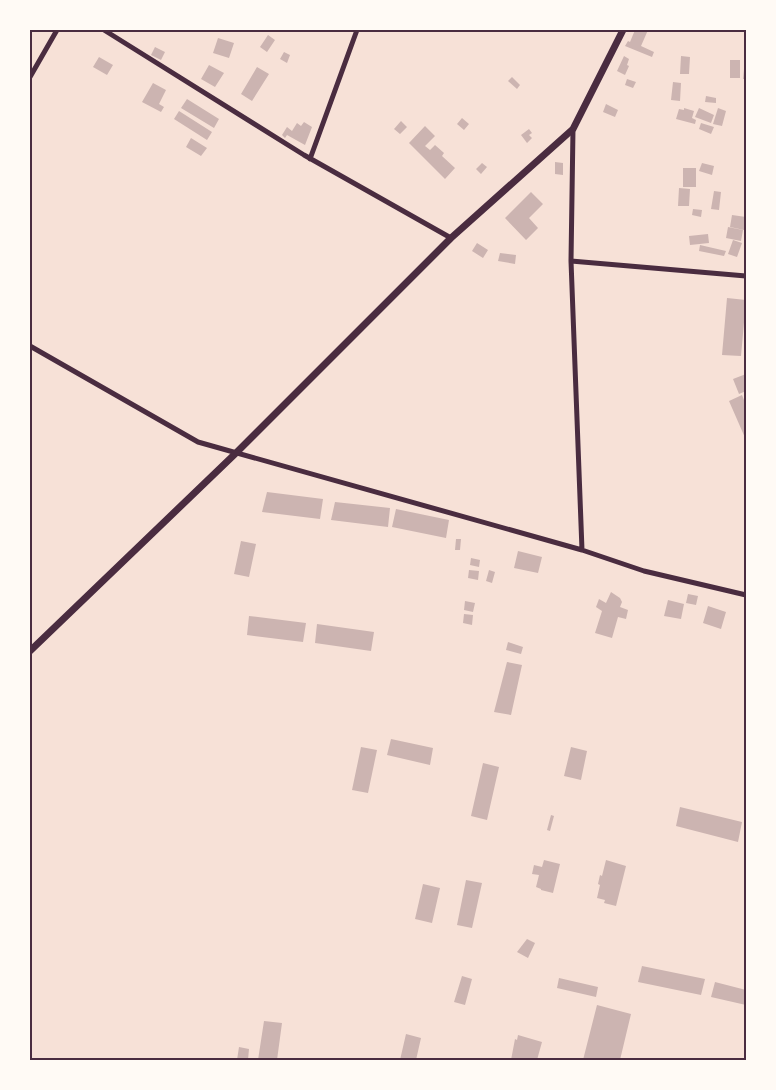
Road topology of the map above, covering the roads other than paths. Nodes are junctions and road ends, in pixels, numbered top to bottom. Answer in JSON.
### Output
{"nodes":[{"id":1,"x":56,"y":30,"type":"edge"},
{"id":2,"x":104,"y":30,"type":"edge"},
{"id":3,"x":357,"y":30,"type":"edge"},
{"id":4,"x":623,"y":30,"type":"edge"},
{"id":5,"x":30,"y":78,"type":"edge"},
{"id":6,"x":573,"y":129,"type":"junction"},
{"id":7,"x":310,"y":159,"type":"junction"},
{"id":8,"x":451,"y":238,"type":"junction"},
{"id":9,"x":571,"y":261,"type":"junction"},
{"id":10,"x":746,"y":276,"type":"edge"},
{"id":11,"x":30,"y":346,"type":"edge"},
{"id":12,"x":236,"y":452,"type":"junction"},
{"id":13,"x":582,"y":550,"type":"junction"},
{"id":14,"x":746,"y":595,"type":"edge"},
{"id":15,"x":30,"y":651,"type":"edge"}],
"edges":[{"from":1,"to":5,"type":"street"},
{"from":2,"to":7,"type":"street"},
{"from":3,"to":7,"type":"street"},
{"from":4,"to":6,"type":"main road"},
{"from":6,"to":8,"type":"main road"},
{"from":6,"to":9,"type":"street"},
{"from":7,"to":8,"type":"street"},
{"from":8,"to":12,"type":"main road"},
{"from":9,"to":10,"type":"street"},
{"from":9,"to":13,"type":"street"},
{"from":11,"to":12,"type":"street"},
{"from":12,"to":13,"type":"street"},
{"from":12,"to":15,"type":"main road"},
{"from":13,"to":14,"type":"street"}]}
